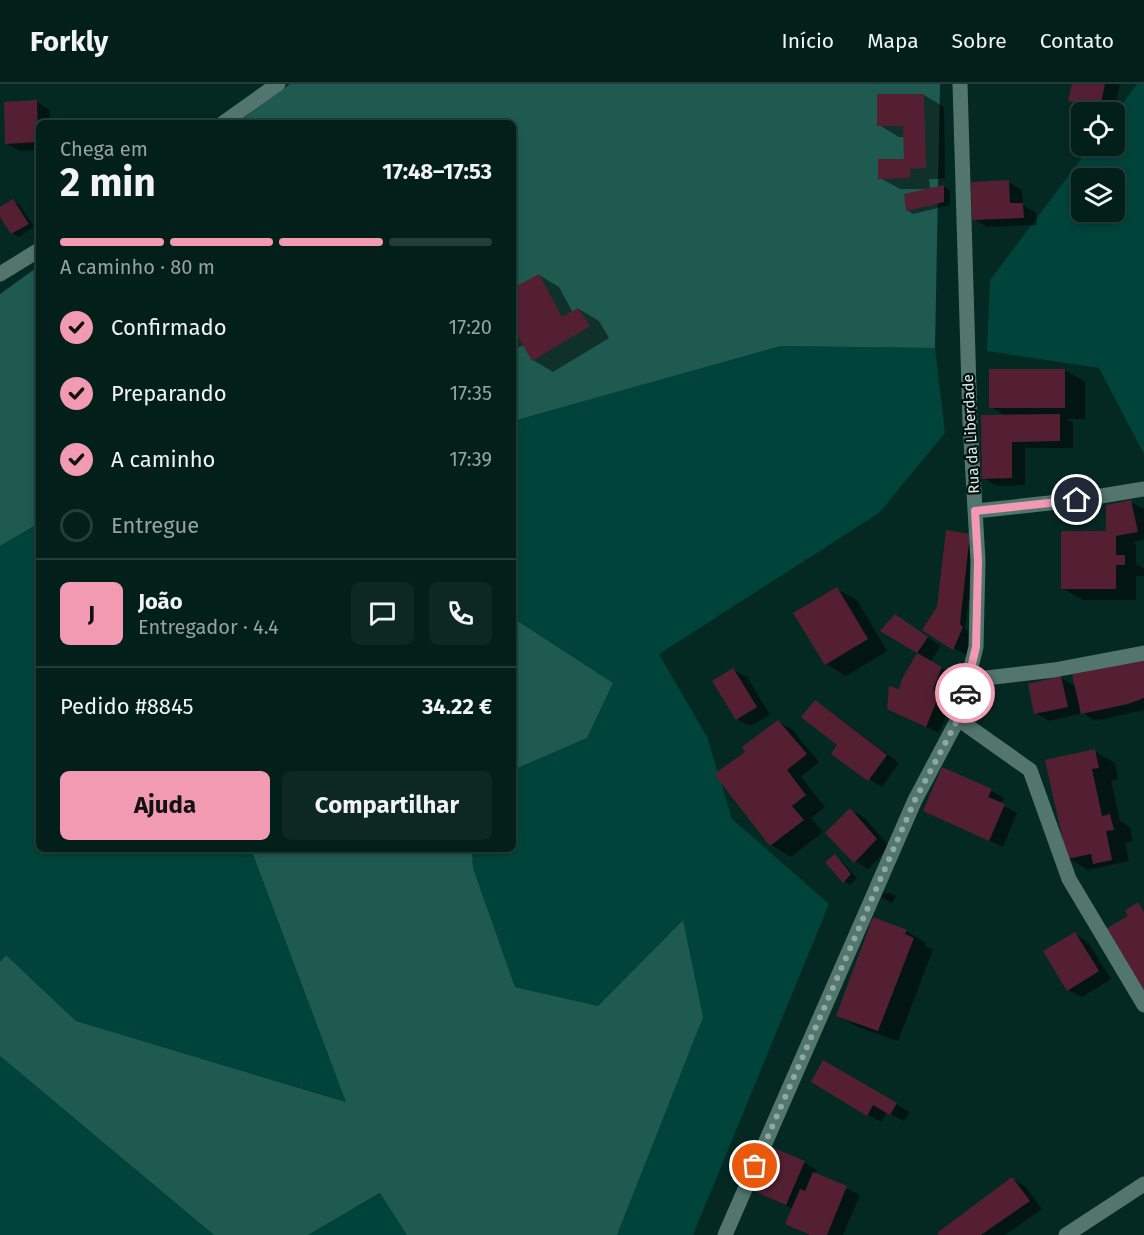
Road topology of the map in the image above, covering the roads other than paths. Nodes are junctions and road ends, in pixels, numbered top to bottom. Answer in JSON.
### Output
{"nodes":[{"id":1,"x":278,"y":84,"type":"edge"},
{"id":2,"x":960,"y":84,"type":"edge"},
{"id":3,"x":227,"y":120,"type":"edge"},
{"id":4,"x":36,"y":252,"type":"edge"},
{"id":5,"x":0,"y":274,"type":"edge"},
{"id":6,"x":1144,"y":489,"type":"edge"},
{"id":7,"x":975,"y":511,"type":"junction"},
{"id":8,"x":1144,"y":653,"type":"edge"},
{"id":9,"x":969,"y":680,"type":"junction"},
{"id":10,"x":958,"y":719,"type":"junction"},
{"id":11,"x":1144,"y":1005,"type":"edge"},
{"id":12,"x":1144,"y":1184,"type":"edge"},
{"id":13,"x":725,"y":1235,"type":"edge"},
{"id":14,"x":1066,"y":1235,"type":"edge"}],
"edges":[{"from":1,"to":3,"type":"street"},
{"from":2,"to":7,"type":"street","name":"Rua da Liberdade"},
{"from":4,"to":5,"type":"street"},
{"from":6,"to":7,"type":"street"},
{"from":7,"to":9,"type":"street","name":"Rua da Liberdade"},
{"from":8,"to":9,"type":"street"},
{"from":9,"to":10,"type":"street","name":"Rua da Liberdade"},
{"from":10,"to":11,"type":"street"},
{"from":10,"to":13,"type":"street","name":"Rua da Liberdade"},
{"from":12,"to":14,"type":"street"}]}
